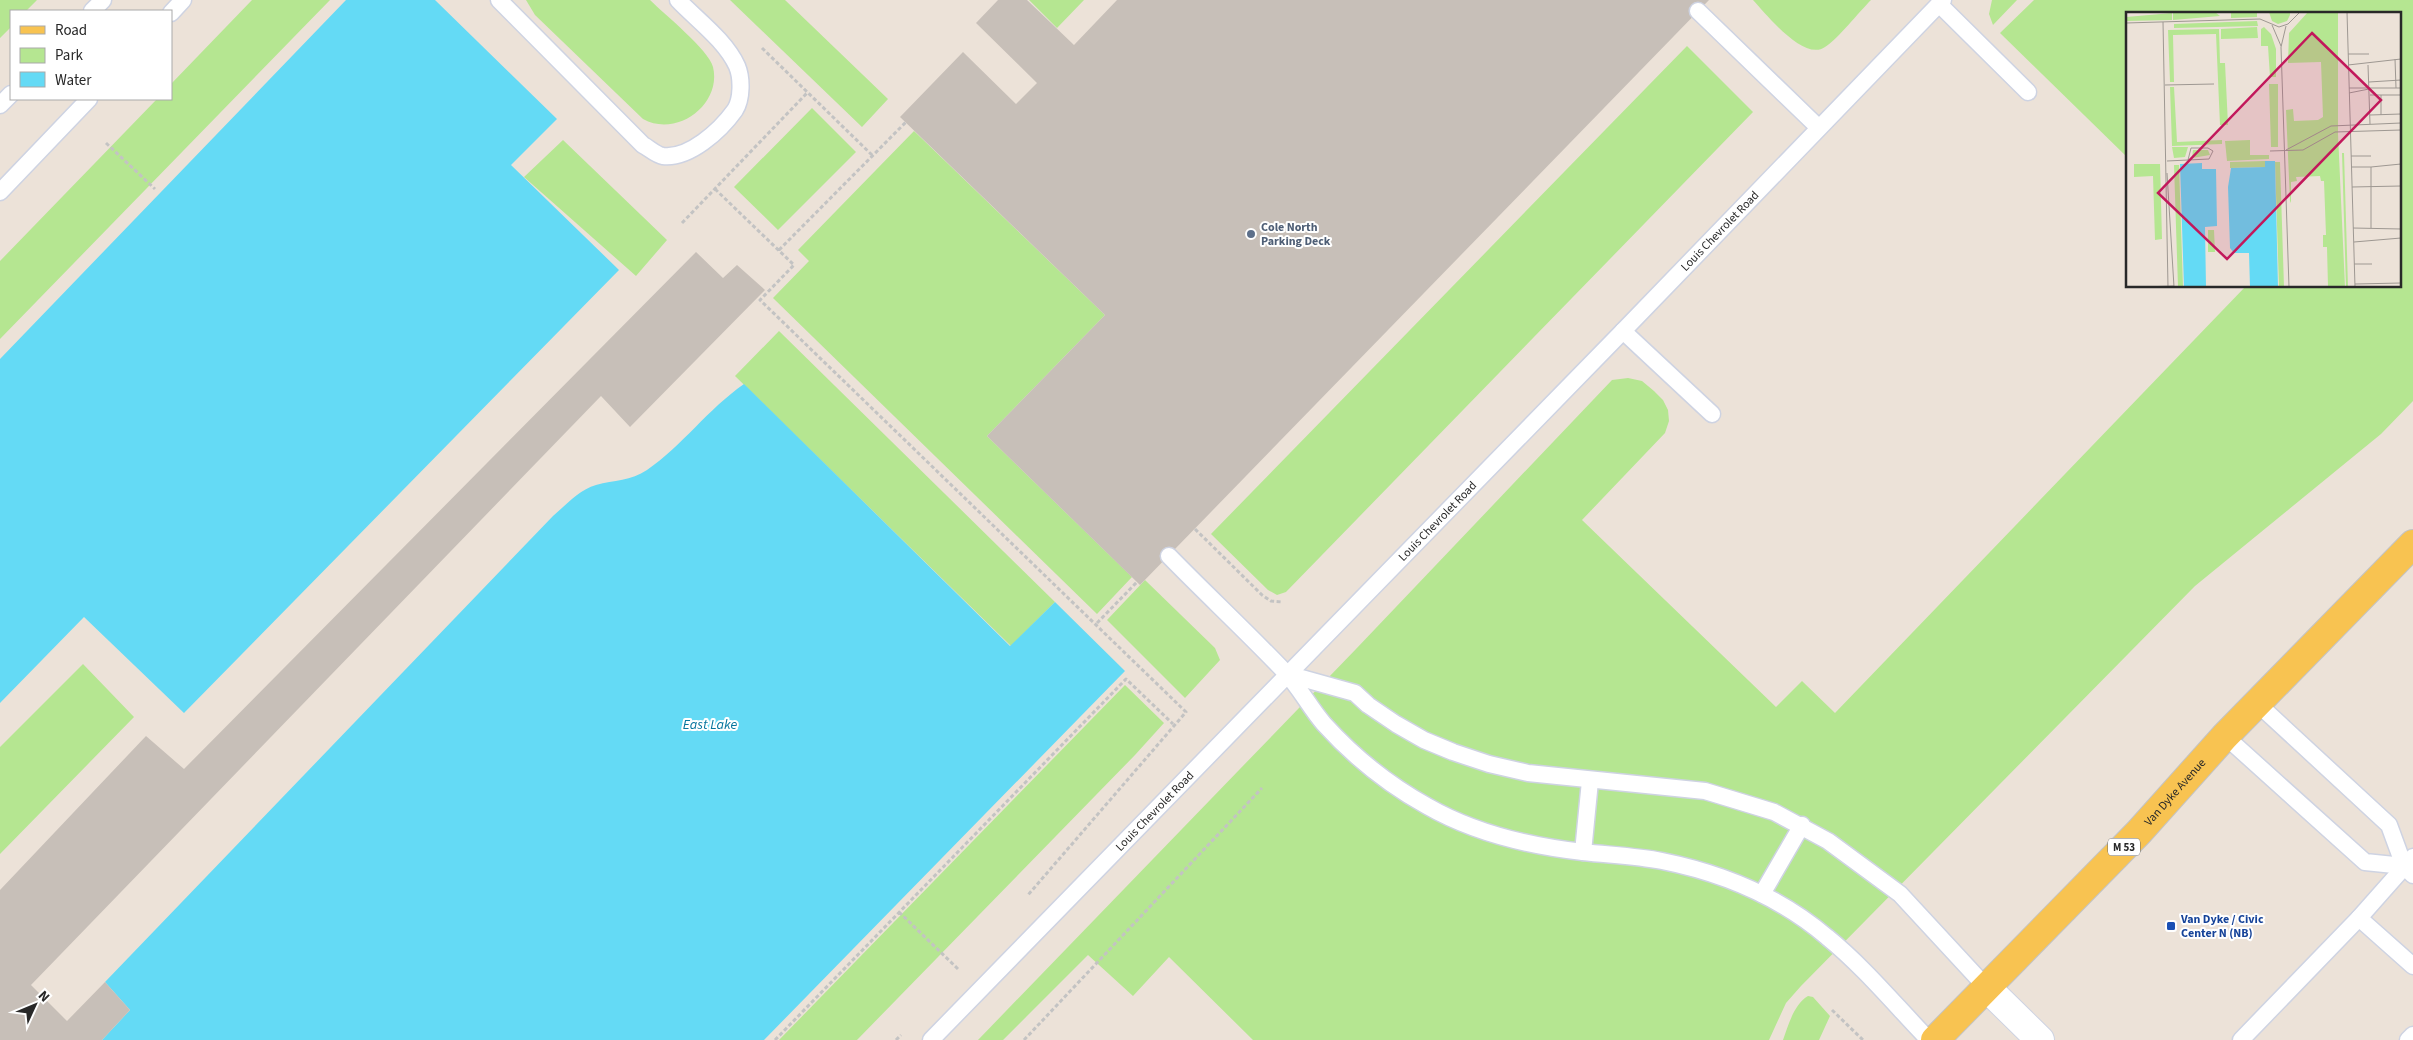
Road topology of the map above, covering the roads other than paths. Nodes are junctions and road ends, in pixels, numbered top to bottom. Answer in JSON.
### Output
{"nodes":[{"id":1,"x":103,"y":0,"type":"edge"},
{"id":2,"x":183,"y":0,"type":"edge"},
{"id":3,"x":499,"y":0,"type":"edge"},
{"id":4,"x":678,"y":0,"type":"edge"},
{"id":5,"x":1941,"y":2,"type":"edge"},
{"id":6,"x":93,"y":10,"type":"edge"},
{"id":7,"x":1698,"y":11,"type":"dead end"},
{"id":8,"x":172,"y":12,"type":"edge"},
{"id":9,"x":2028,"y":92,"type":"dead end"},
{"id":10,"x":10,"y":95,"type":"edge"},
{"id":11,"x":88,"y":100,"type":"edge"},
{"id":12,"x":0,"y":105,"type":"edge"},
{"id":13,"x":1818,"y":127,"type":"junction"},
{"id":14,"x":0,"y":192,"type":"edge"},
{"id":15,"x":1624,"y":331,"type":"junction"},
{"id":16,"x":1712,"y":414,"type":"dead end"},
{"id":17,"x":2413,"y":544,"type":"edge"},
{"id":18,"x":1168,"y":556,"type":"dead end"},
{"id":19,"x":1287,"y":674,"type":"junction"},
{"id":20,"x":2258,"y":704,"type":"junction"},
{"id":21,"x":2225,"y":736,"type":"junction"},
{"id":22,"x":1590,"y":781,"type":"junction"},
{"id":23,"x":1802,"y":825,"type":"junction"},
{"id":24,"x":1583,"y":852,"type":"junction"},
{"id":25,"x":2410,"y":866,"type":"edge"},
{"id":26,"x":1762,"y":894,"type":"junction"},
{"id":27,"x":2359,"y":918,"type":"junction"},
{"id":28,"x":2413,"y":966,"type":"edge"},
{"id":29,"x":1986,"y":987,"type":"junction"},
{"id":30,"x":2413,"y":1035,"type":"edge"},
{"id":31,"x":930,"y":1040,"type":"edge"},
{"id":32,"x":1929,"y":1040,"type":"edge"},
{"id":33,"x":1935,"y":1040,"type":"edge"},
{"id":34,"x":2040,"y":1040,"type":"edge"},
{"id":35,"x":2241,"y":1040,"type":"edge"},
{"id":36,"x":2408,"y":1040,"type":"edge"}],
"edges":[{"from":1,"to":6,"type":"lane"},
{"from":2,"to":8,"type":"lane"},
{"from":3,"to":4,"type":"lane"},
{"from":5,"to":9,"type":"lane"},
{"from":5,"to":13,"type":"lane","name":"Louis Chevrolet Road"},
{"from":7,"to":13,"type":"lane"},
{"from":10,"to":12,"type":"lane"},
{"from":11,"to":14,"type":"lane"},
{"from":13,"to":15,"type":"lane","name":"Louis Chevrolet Road"},
{"from":15,"to":16,"type":"lane"},
{"from":15,"to":19,"type":"lane","name":"Louis Chevrolet Road"},
{"from":17,"to":20,"type":"main road","name":"Van Dyke Avenue","number":"M 53"},
{"from":18,"to":19,"type":"lane"},
{"from":19,"to":22,"type":"lane"},
{"from":19,"to":24,"type":"lane"},
{"from":19,"to":31,"type":"lane","name":"Louis Chevrolet Road"},
{"from":20,"to":21,"type":"main road","name":"Van Dyke Avenue","number":"M 53"},
{"from":20,"to":25,"type":"lane"},
{"from":21,"to":25,"type":"lane"},
{"from":21,"to":29,"type":"main road","name":"Van Dyke Avenue","number":"M 53"},
{"from":22,"to":23,"type":"lane"},
{"from":22,"to":24,"type":"lane"},
{"from":23,"to":26,"type":"lane"},
{"from":23,"to":29,"type":"lane"},
{"from":24,"to":26,"type":"lane"},
{"from":25,"to":27,"type":"lane"},
{"from":26,"to":32,"type":"lane"},
{"from":27,"to":28,"type":"lane"},
{"from":27,"to":35,"type":"lane"},
{"from":29,"to":33,"type":"main road","name":"Van Dyke Avenue","number":"M 53"},
{"from":29,"to":34,"type":"street"},
{"from":30,"to":36,"type":"lane"}]}
